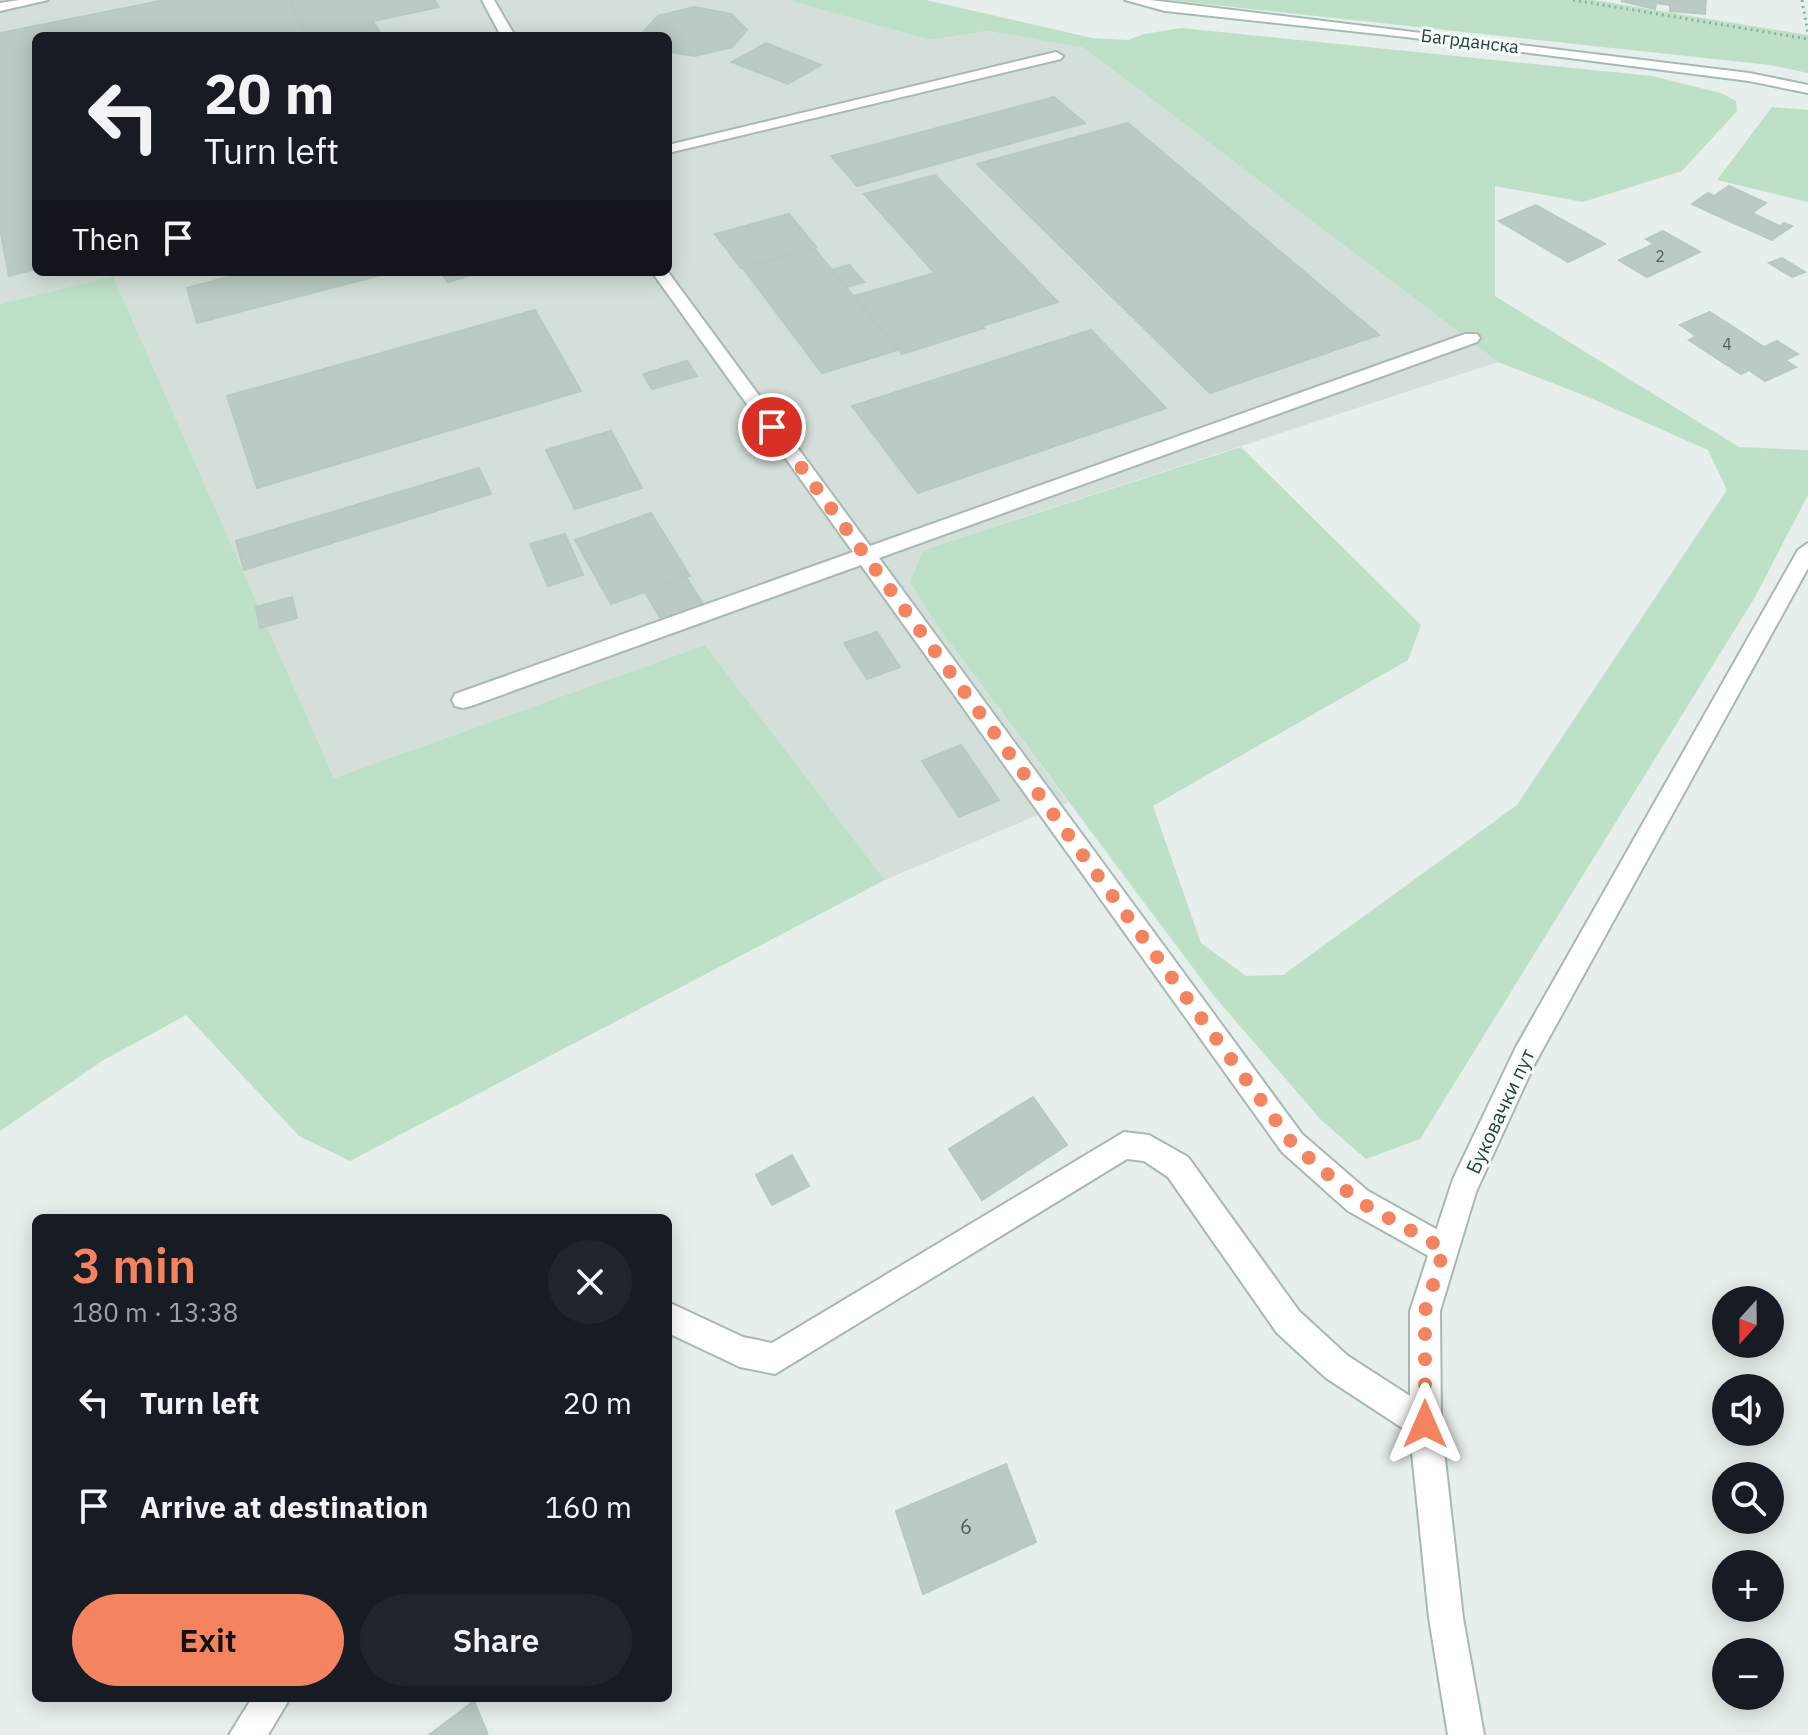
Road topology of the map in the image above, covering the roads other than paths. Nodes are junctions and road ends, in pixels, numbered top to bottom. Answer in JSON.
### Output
{"nodes":[{"id":1,"x":42,"y":0,"type":"edge"},
{"id":2,"x":488,"y":0,"type":"edge"},
{"id":3,"x":1131,"y":0,"type":"edge"},
{"id":4,"x":0,"y":7,"type":"edge"},
{"id":5,"x":506,"y":32,"type":"edge"},
{"id":6,"x":1056,"y":56,"type":"dead end"},
{"id":7,"x":1808,"y":89,"type":"edge"},
{"id":8,"x":672,"y":148,"type":"edge"},
{"id":9,"x":663,"y":276,"type":"edge"},
{"id":10,"x":1471,"y":338,"type":"dead end"},
{"id":11,"x":1808,"y":550,"type":"edge"},
{"id":12,"x":866,"y":557,"type":"junction"},
{"id":13,"x":463,"y":700,"type":"dead end"},
{"id":14,"x":1444,"y":1249,"type":"junction"},
{"id":15,"x":672,"y":1319,"type":"edge"},
{"id":16,"x":1425,"y":1424,"type":"junction"},
{"id":17,"x":270,"y":1702,"type":"edge"},
{"id":18,"x":247,"y":1735,"type":"edge"},
{"id":19,"x":1466,"y":1735,"type":"edge"}],
"edges":[{"from":1,"to":4,"type":"street"},
{"from":2,"to":5,"type":"street"},
{"from":3,"to":7,"type":"street","name":"Багрданска"},
{"from":6,"to":8,"type":"street"},
{"from":9,"to":12,"type":"street"},
{"from":10,"to":12,"type":"street"},
{"from":11,"to":14,"type":"street","name":"Буковачки пут"},
{"from":12,"to":13,"type":"street"},
{"from":12,"to":14,"type":"street"},
{"from":14,"to":16,"type":"street","name":"Буковачки пут"},
{"from":15,"to":16,"type":"street"},
{"from":16,"to":19,"type":"street","name":"Буковачки пут"},
{"from":17,"to":18,"type":"street"}]}
